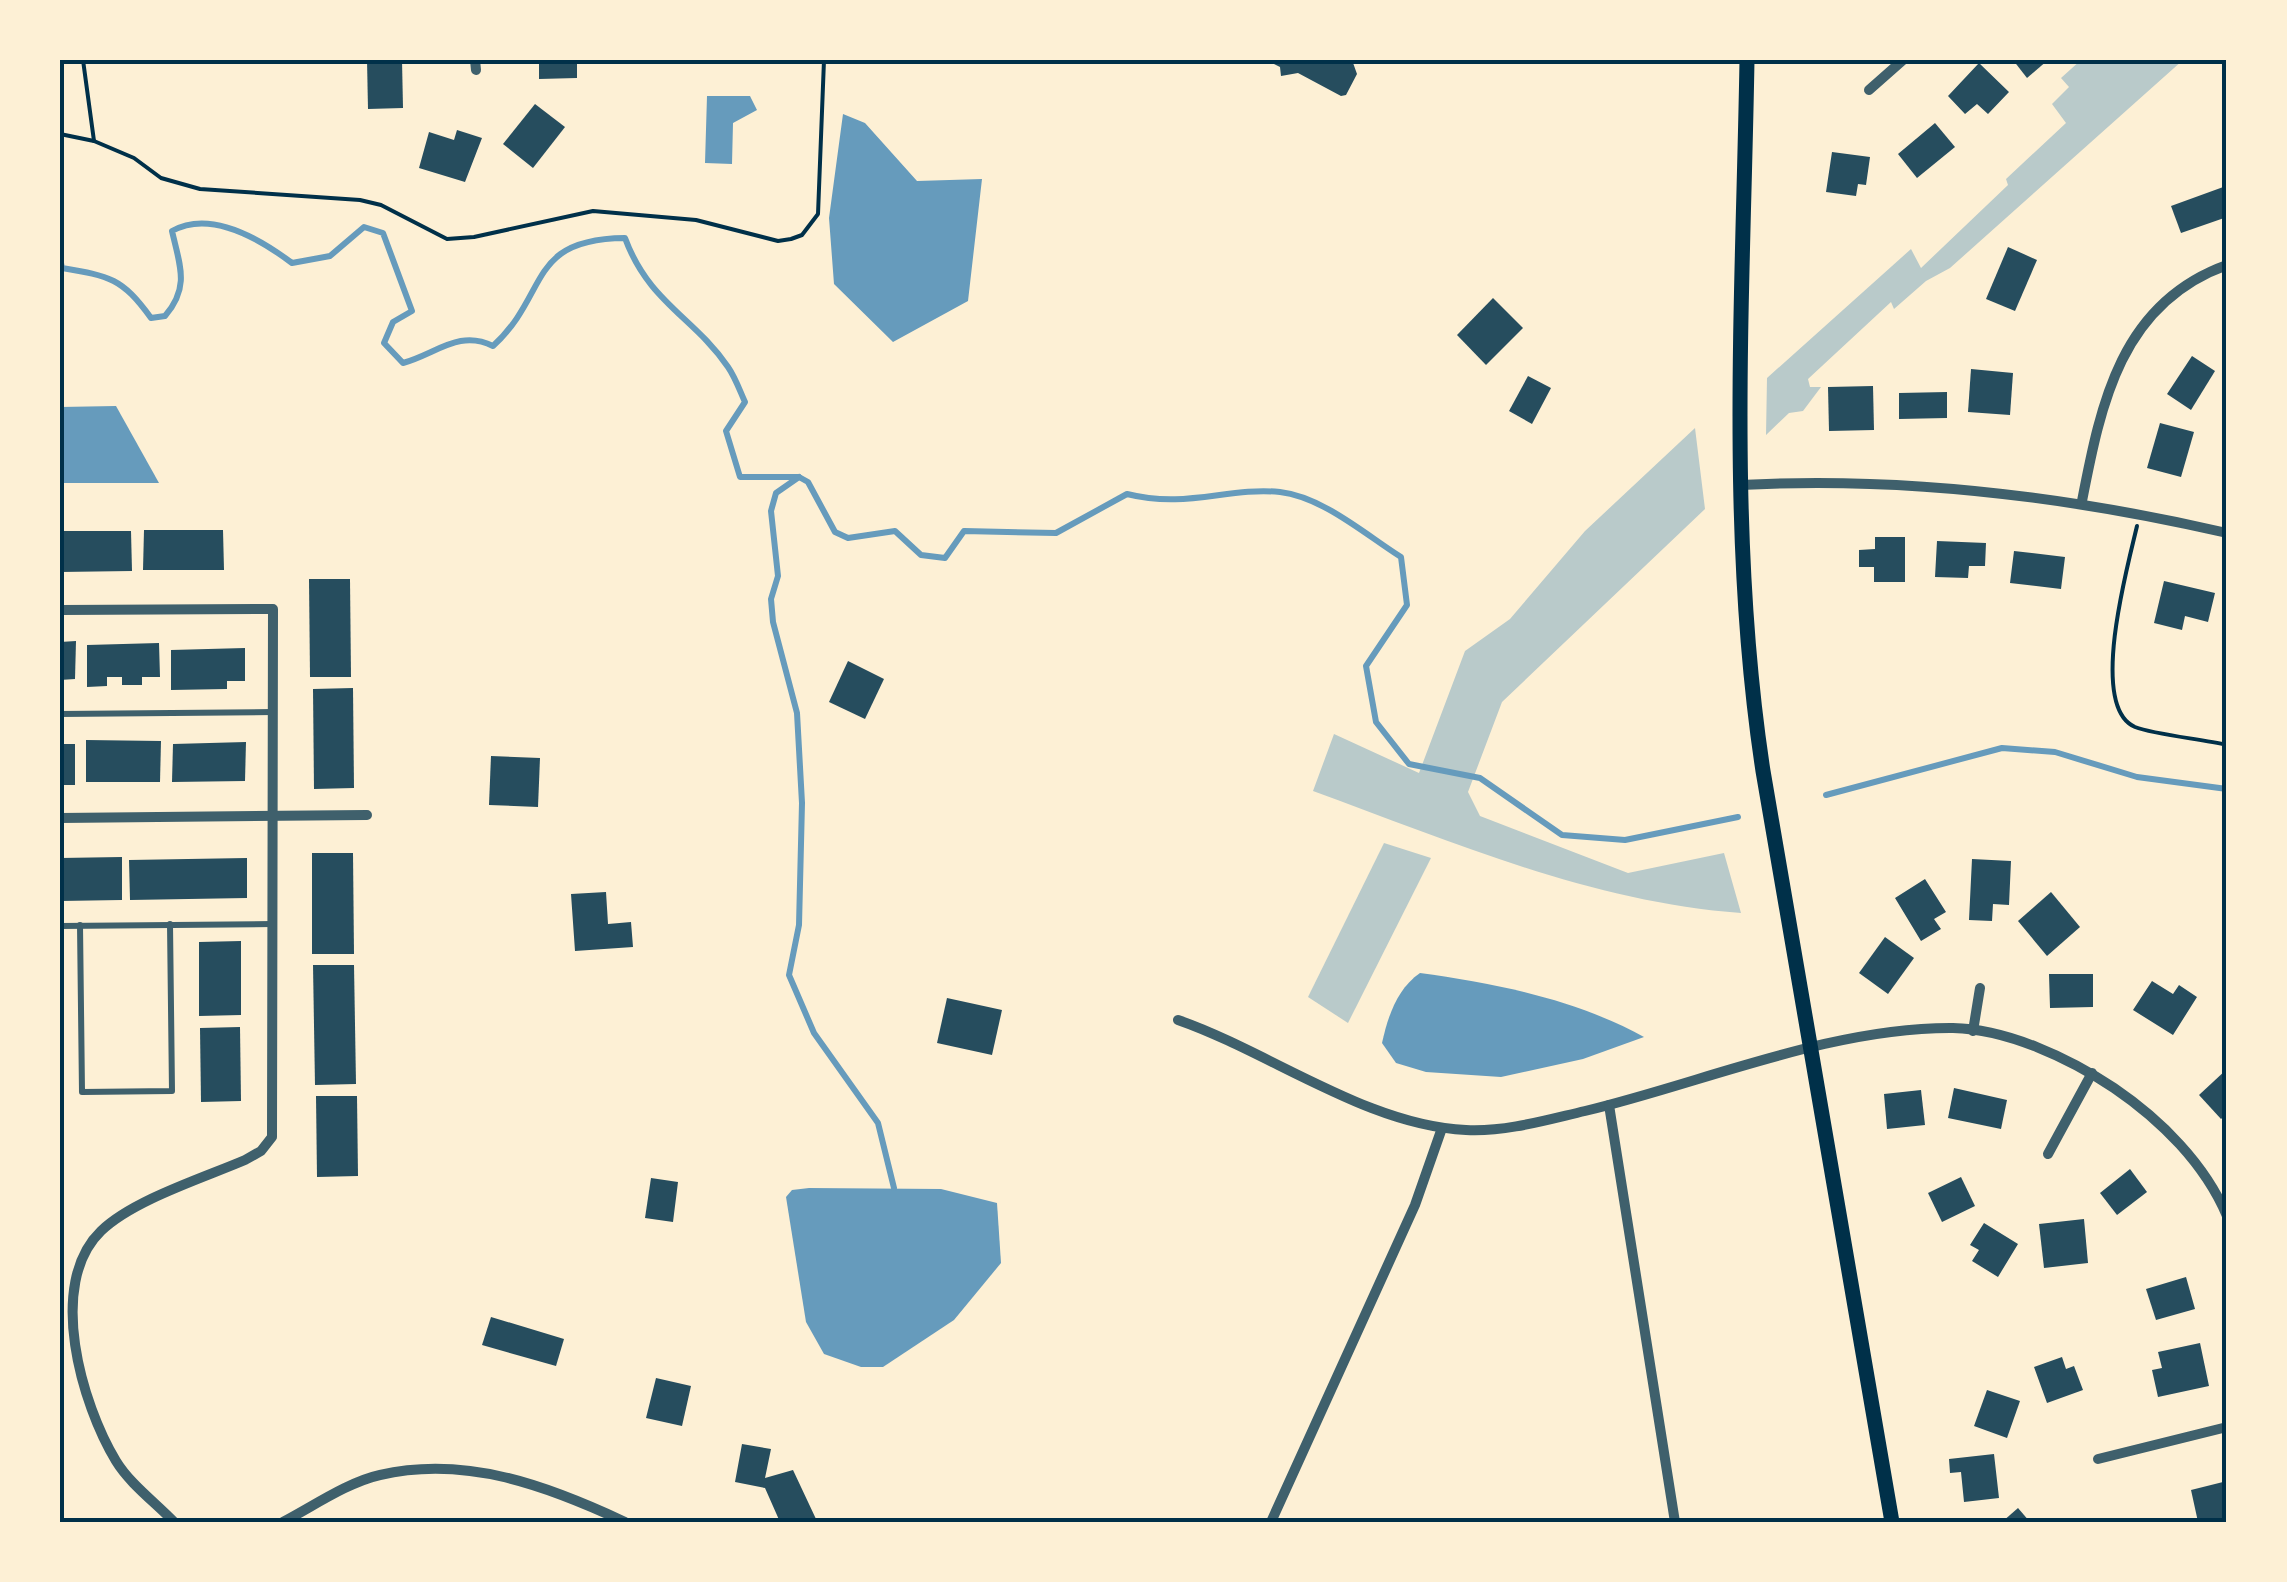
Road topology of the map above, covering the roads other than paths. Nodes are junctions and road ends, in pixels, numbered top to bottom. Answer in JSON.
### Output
{"nodes":[{"id":1,"x":1747,"y":60,"type":"edge"},
{"id":2,"x":1903,"y":60,"type":"edge"},
{"id":3,"x":1869,"y":90,"type":"dead end"},
{"id":4,"x":2227,"y":265,"type":"edge"},
{"id":5,"x":1740,"y":484,"type":"junction"},
{"id":6,"x":2082,"y":501,"type":"junction"},
{"id":7,"x":2227,"y":533,"type":"edge"},
{"id":8,"x":60,"y":610,"type":"edge"},
{"id":9,"x":274,"y":712,"type":"junction"},
{"id":10,"x":60,"y":714,"type":"edge"},
{"id":11,"x":367,"y":815,"type":"dead end"},
{"id":12,"x":274,"y":816,"type":"junction"},
{"id":13,"x":60,"y":818,"type":"edge"},
{"id":14,"x":170,"y":924,"type":"junction"},
{"id":15,"x":273,"y":924,"type":"junction"},
{"id":16,"x":60,"y":926,"type":"edge"},
{"id":17,"x":80,"y":926,"type":"junction"},
{"id":18,"x":1980,"y":988,"type":"dead end"},
{"id":19,"x":1178,"y":1020,"type":"dead end"},
{"id":20,"x":1973,"y":1031,"type":"junction"},
{"id":21,"x":1812,"y":1050,"type":"junction"},
{"id":22,"x":2092,"y":1073,"type":"junction"},
{"id":23,"x":1609,"y":1105,"type":"junction"},
{"id":24,"x":1442,"y":1128,"type":"junction"},
{"id":25,"x":2048,"y":1154,"type":"dead end"},
{"id":26,"x":2222,"y":1189,"type":"edge"},
{"id":27,"x":2227,"y":1216,"type":"edge"},
{"id":28,"x":2227,"y":1426,"type":"edge"},
{"id":29,"x":2098,"y":1458,"type":"dead end"},
{"id":30,"x":174,"y":1522,"type":"edge"},
{"id":31,"x":283,"y":1522,"type":"edge"},
{"id":32,"x":625,"y":1522,"type":"edge"},
{"id":33,"x":1271,"y":1522,"type":"edge"},
{"id":34,"x":1675,"y":1522,"type":"edge"},
{"id":35,"x":1892,"y":1522,"type":"edge"}],
"edges":[{"from":1,"to":5,"type":"main road"},
{"from":2,"to":3,"type":"street"},
{"from":4,"to":6,"type":"street"},
{"from":5,"to":6,"type":"street"},
{"from":5,"to":21,"type":"main road"},
{"from":6,"to":7,"type":"street"},
{"from":8,"to":9,"type":"street"},
{"from":9,"to":10,"type":"lane"},
{"from":9,"to":12,"type":"street"},
{"from":11,"to":12,"type":"street"},
{"from":12,"to":13,"type":"street"},
{"from":12,"to":15,"type":"street"},
{"from":14,"to":15,"type":"lane"},
{"from":14,"to":17,"type":"lane"},
{"from":14,"to":17,"type":"lane"},
{"from":15,"to":30,"type":"street"},
{"from":16,"to":17,"type":"lane"},
{"from":18,"to":20,"type":"street"},
{"from":19,"to":24,"type":"street"},
{"from":20,"to":21,"type":"street"},
{"from":20,"to":22,"type":"street"},
{"from":21,"to":23,"type":"street"},
{"from":21,"to":35,"type":"main road"},
{"from":22,"to":25,"type":"street"},
{"from":22,"to":26,"type":"street"},
{"from":23,"to":24,"type":"street"},
{"from":23,"to":34,"type":"street"},
{"from":24,"to":33,"type":"street"},
{"from":26,"to":27,"type":"street"},
{"from":28,"to":29,"type":"street"},
{"from":31,"to":32,"type":"street"}]}
